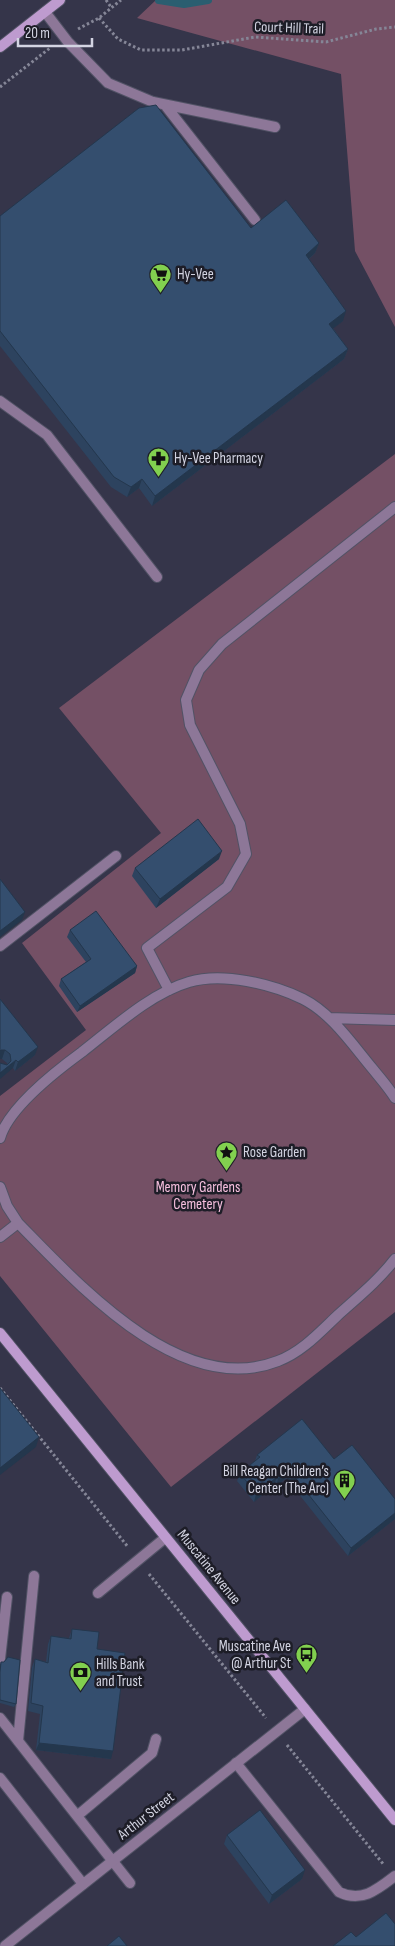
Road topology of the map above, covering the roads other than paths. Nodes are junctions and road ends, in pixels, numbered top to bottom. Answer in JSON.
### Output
{"nodes":[{"id":1,"x":60,"y":0,"type":"edge"},
{"id":2,"x":45,"y":12,"type":"junction"},
{"id":3,"x":0,"y":47,"type":"edge"},
{"id":4,"x":165,"y":105,"type":"junction"},
{"id":5,"x":275,"y":127,"type":"dead end"},
{"id":6,"x":255,"y":220,"type":"dead end"},
{"id":7,"x":0,"y":402,"type":"edge"},
{"id":8,"x":395,"y":507,"type":"edge"},
{"id":9,"x":157,"y":577,"type":"dead end"},
{"id":10,"x":116,"y":856,"type":"dead end"},
{"id":11,"x":0,"y":946,"type":"edge"},
{"id":12,"x":169,"y":990,"type":"junction"},
{"id":13,"x":329,"y":1018,"type":"junction"},
{"id":14,"x":395,"y":1020,"type":"edge"},
{"id":15,"x":395,"y":1098,"type":"edge"},
{"id":16,"x":0,"y":1138,"type":"edge"},
{"id":17,"x":0,"y":1186,"type":"edge"},
{"id":18,"x":18,"y":1223,"type":"junction"},
{"id":19,"x":0,"y":1237,"type":"edge"},
{"id":20,"x":395,"y":1260,"type":"edge"},
{"id":21,"x":0,"y":1333,"type":"edge"},
{"id":22,"x":165,"y":1538,"type":"junction"},
{"id":23,"x":34,"y":1576,"type":"dead end"},
{"id":24,"x":98,"y":1593,"type":"dead end"},
{"id":25,"x":8,"y":1597,"type":"dead end"},
{"id":26,"x":0,"y":1659,"type":"edge"},
{"id":27,"x":305,"y":1709,"type":"junction"},
{"id":28,"x":0,"y":1718,"type":"edge"},
{"id":29,"x":156,"y":1739,"type":"dead end"},
{"id":30,"x":18,"y":1741,"type":"junction"},
{"id":31,"x":236,"y":1763,"type":"junction"},
{"id":32,"x":0,"y":1778,"type":"edge"},
{"id":33,"x":77,"y":1816,"type":"junction"},
{"id":34,"x":395,"y":1820,"type":"edge"},
{"id":35,"x":112,"y":1861,"type":"junction"},
{"id":36,"x":394,"y":1876,"type":"edge"},
{"id":37,"x":130,"y":1883,"type":"dead end"},
{"id":38,"x":83,"y":1884,"type":"junction"},
{"id":39,"x":5,"y":1946,"type":"edge"}],
"edges":[{"from":1,"to":2,"type":"main road"},
{"from":2,"to":3,"type":"main road"},
{"from":2,"to":4,"type":"street"},
{"from":4,"to":5,"type":"street"},
{"from":4,"to":6,"type":"street"},
{"from":7,"to":9,"type":"street"},
{"from":8,"to":12,"type":"street"},
{"from":10,"to":11,"type":"street"},
{"from":12,"to":13,"type":"street"},
{"from":12,"to":16,"type":"street"},
{"from":13,"to":14,"type":"street"},
{"from":13,"to":15,"type":"street"},
{"from":17,"to":18,"type":"street"},
{"from":18,"to":19,"type":"street"},
{"from":18,"to":20,"type":"street"},
{"from":21,"to":22,"type":"main road","name":"Muscatine Avenue"},
{"from":22,"to":24,"type":"street"},
{"from":22,"to":27,"type":"main road","name":"Muscatine Avenue"},
{"from":23,"to":30,"type":"street"},
{"from":25,"to":26,"type":"street"},
{"from":27,"to":31,"type":"street","name":"Arthur Street"},
{"from":27,"to":34,"type":"main road","name":"Muscatine Avenue"},
{"from":28,"to":30,"type":"street"},
{"from":29,"to":33,"type":"street"},
{"from":30,"to":33,"type":"street"},
{"from":31,"to":35,"type":"street","name":"Arthur Street"},
{"from":31,"to":36,"type":"street"},
{"from":32,"to":38,"type":"street"},
{"from":33,"to":35,"type":"street"},
{"from":35,"to":37,"type":"street"},
{"from":35,"to":38,"type":"street","name":"Arthur Street"},
{"from":38,"to":39,"type":"street","name":"Arthur Street"}]}
